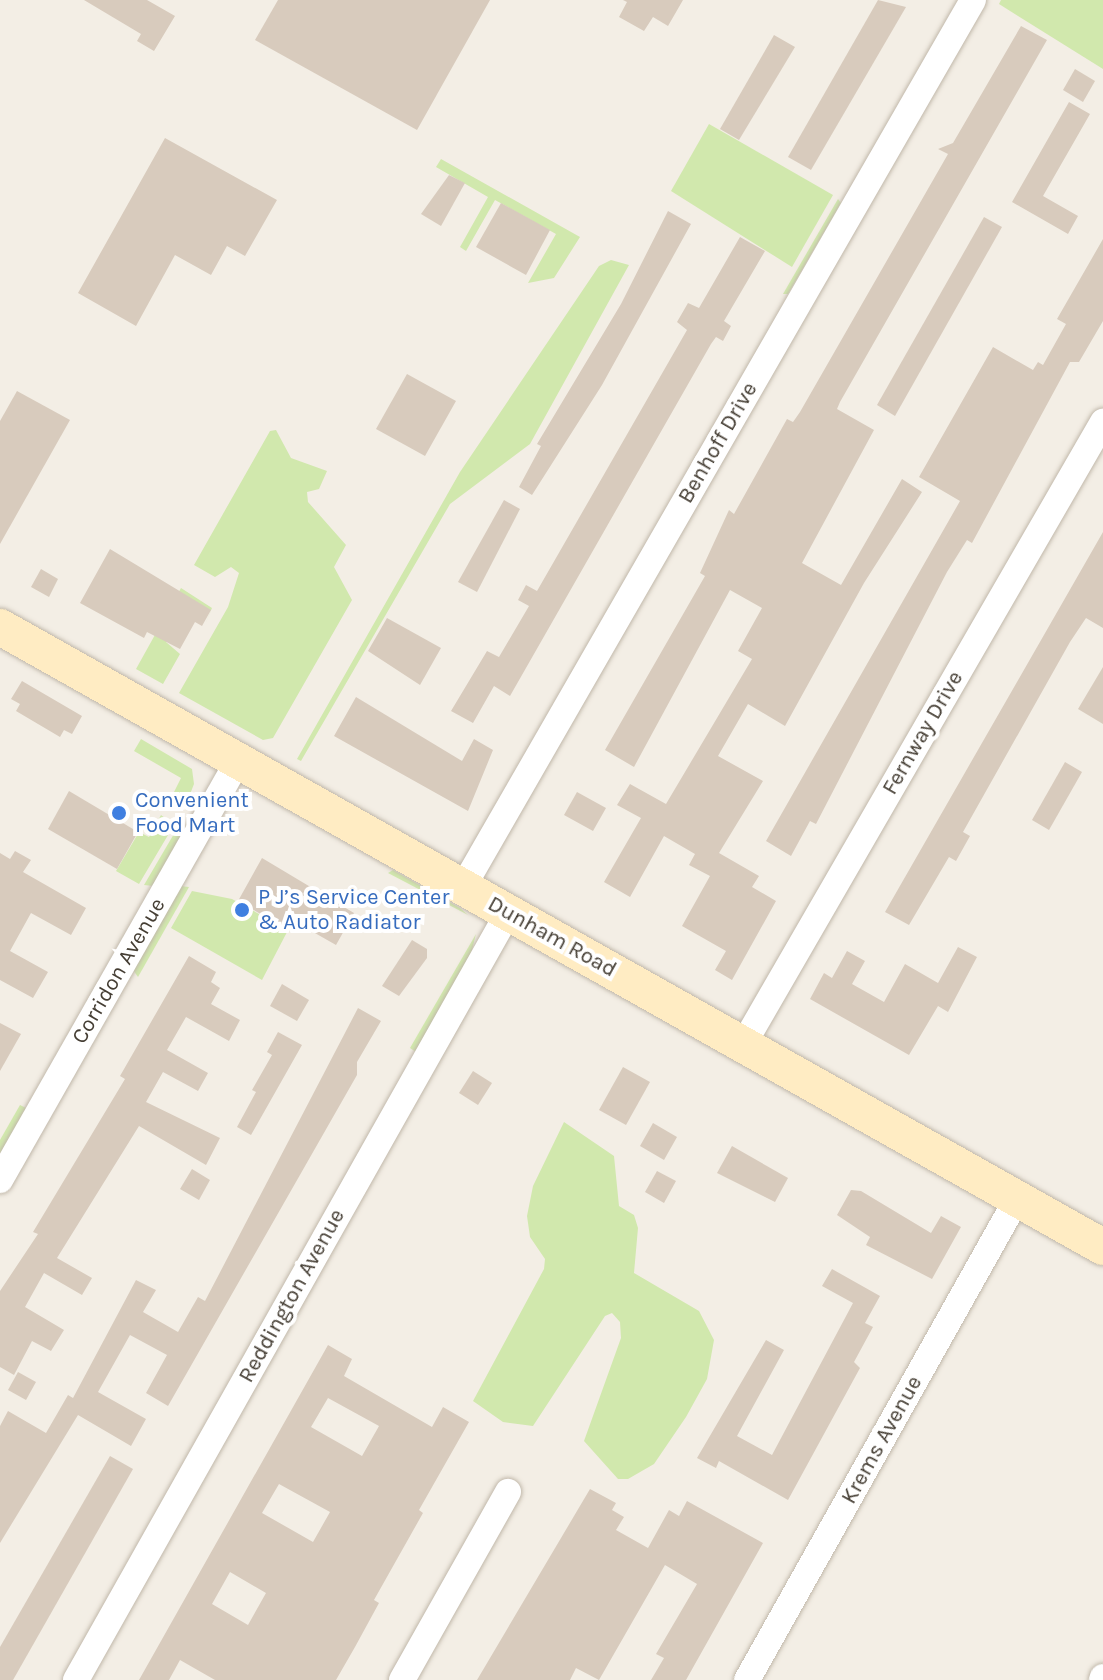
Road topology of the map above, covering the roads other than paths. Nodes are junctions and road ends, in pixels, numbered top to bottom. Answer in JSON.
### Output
{"nodes":[{"id":1,"x":973,"y":0,"type":"edge"},
{"id":2,"x":1103,"y":422,"type":"edge"},
{"id":3,"x":0,"y":627,"type":"edge"},
{"id":4,"x":238,"y":761,"type":"junction"},
{"id":5,"x":463,"y":887,"type":"junction"},
{"id":6,"x":508,"y":913,"type":"junction"},
{"id":7,"x":743,"y":1045,"type":"junction"},
{"id":8,"x":0,"y":1180,"type":"edge"},
{"id":9,"x":1017,"y":1199,"type":"junction"},
{"id":10,"x":1103,"y":1247,"type":"edge"},
{"id":11,"x":508,"y":1492,"type":"dead end"},
{"id":12,"x":76,"y":1680,"type":"edge"},
{"id":13,"x":402,"y":1680,"type":"edge"},
{"id":14,"x":747,"y":1680,"type":"edge"}],
"edges":[{"from":1,"to":5,"type":"street","name":"Benhoff Drive"},
{"from":2,"to":7,"type":"street","name":"Fernway Drive"},
{"from":3,"to":4,"type":"street","name":"Dunham Road"},
{"from":4,"to":5,"type":"street","name":"Dunham Road"},
{"from":4,"to":8,"type":"street","name":"Corridon Avenue"},
{"from":5,"to":6,"type":"street","name":"Dunham Road"},
{"from":6,"to":7,"type":"street","name":"Dunham Road"},
{"from":6,"to":12,"type":"street","name":"Reddington Avenue"},
{"from":7,"to":9,"type":"street","name":"Dunham Road"},
{"from":9,"to":10,"type":"street","name":"Dunham Road"},
{"from":9,"to":14,"type":"street","name":"Krems Avenue"},
{"from":11,"to":13,"type":"street"}]}
